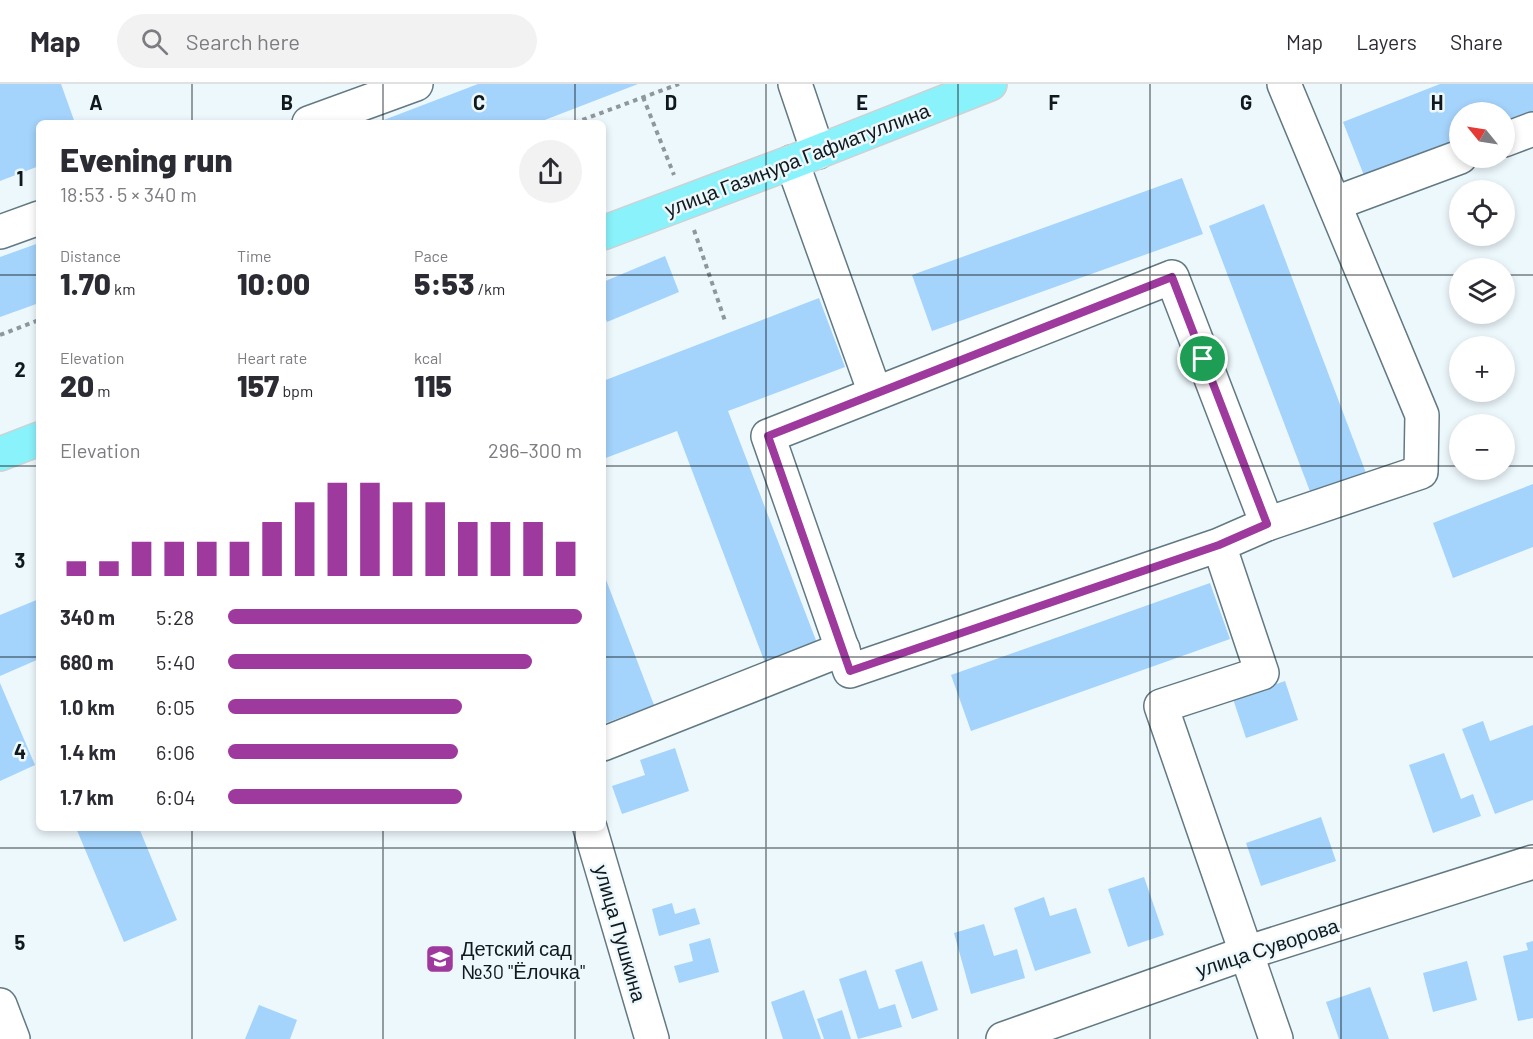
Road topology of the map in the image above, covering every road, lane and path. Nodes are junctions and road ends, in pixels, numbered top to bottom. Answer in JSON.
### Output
{"nodes":[{"id":1,"x":416,"y":84,"type":"edge"},
{"id":2,"x":679,"y":84,"type":"edge"},
{"id":3,"x":795,"y":84,"type":"edge"},
{"id":4,"x":990,"y":84,"type":"edge"},
{"id":5,"x":1284,"y":84,"type":"edge"},
{"id":6,"x":317,"y":120,"type":"edge"},
{"id":7,"x":582,"y":120,"type":"edge"},
{"id":8,"x":1533,"y":129,"type":"edge"},
{"id":9,"x":1515,"y":136,"type":"edge"},
{"id":10,"x":805,"y":158,"type":"junction"},
{"id":11,"x":1449,"y":161,"type":"edge"},
{"id":12,"x":1336,"y":203,"type":"junction"},
{"id":13,"x":36,"y":219,"type":"edge"},
{"id":14,"x":0,"y":232,"type":"edge"},
{"id":15,"x":606,"y":232,"type":"edge"},
{"id":16,"x":36,"y":321,"type":"edge"},
{"id":17,"x":0,"y":335,"type":"edge"},
{"id":18,"x":875,"y":393,"type":"junction"},
{"id":19,"x":36,"y":440,"type":"edge"},
{"id":20,"x":0,"y":454,"type":"edge"},
{"id":21,"x":1267,"y":524,"type":"junction"},
{"id":22,"x":1219,"y":545,"type":"junction"},
{"id":23,"x":843,"y":649,"type":"junction"},
{"id":24,"x":606,"y":743,"type":"edge"},
{"id":25,"x":591,"y":831,"type":"edge"},
{"id":26,"x":1533,"y":862,"type":"edge"},
{"id":27,"x":1246,"y":952,"type":"junction"},
{"id":28,"x":0,"y":1005,"type":"edge"},
{"id":29,"x":13,"y":1039,"type":"edge"},
{"id":30,"x":652,"y":1039,"type":"edge"},
{"id":31,"x":1003,"y":1039,"type":"edge"},
{"id":32,"x":1276,"y":1039,"type":"edge"}],
"edges":[{"from":1,"to":6,"type":"street"},
{"from":2,"to":7,"type":"path"},
{"from":3,"to":10,"type":"street"},
{"from":4,"to":10,"type":"main road","name":"улица Газинура Гафиатуллина"},
{"from":5,"to":12,"type":"street"},
{"from":8,"to":9,"type":"street"},
{"from":10,"to":15,"type":"main road","name":"улица Газинура Гафиатуллина"},
{"from":10,"to":18,"type":"street"},
{"from":11,"to":12,"type":"street"},
{"from":12,"to":21,"type":"street"},
{"from":13,"to":14,"type":"street"},
{"from":16,"to":17,"type":"path"},
{"from":18,"to":21,"type":"street"},
{"from":18,"to":23,"type":"street"},
{"from":19,"to":20,"type":"main road"},
{"from":21,"to":22,"type":"street"},
{"from":22,"to":23,"type":"street"},
{"from":22,"to":27,"type":"street"},
{"from":23,"to":24,"type":"street"},
{"from":25,"to":30,"type":"street","name":"улица Пушкина"},
{"from":26,"to":27,"type":"street","name":"улица Суворова"},
{"from":27,"to":31,"type":"street","name":"улица Суворова"},
{"from":27,"to":32,"type":"street"},
{"from":28,"to":29,"type":"street"}]}
